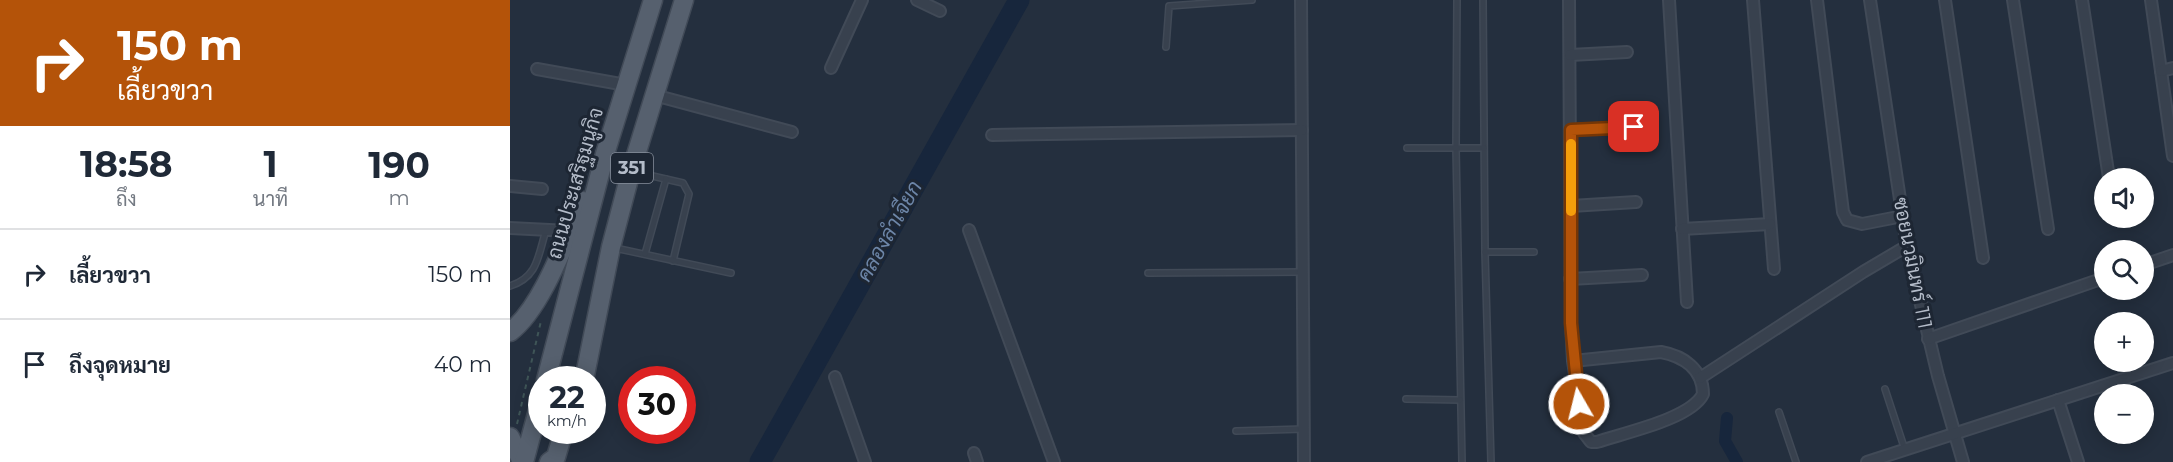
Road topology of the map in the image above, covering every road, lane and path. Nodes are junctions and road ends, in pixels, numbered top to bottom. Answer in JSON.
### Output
{"nodes":[{"id":1,"x":653,"y":0,"type":"edge"},
{"id":2,"x":684,"y":0,"type":"edge"},
{"id":3,"x":862,"y":0,"type":"edge"},
{"id":4,"x":917,"y":0,"type":"edge"},
{"id":5,"x":1252,"y":0,"type":"edge"},
{"id":6,"x":1302,"y":0,"type":"edge"},
{"id":7,"x":1457,"y":0,"type":"edge"},
{"id":8,"x":1483,"y":0,"type":"edge"},
{"id":9,"x":1569,"y":0,"type":"edge"},
{"id":10,"x":1669,"y":0,"type":"edge"},
{"id":11,"x":1753,"y":0,"type":"edge"},
{"id":12,"x":1818,"y":0,"type":"edge"},
{"id":13,"x":1870,"y":0,"type":"edge"},
{"id":14,"x":1945,"y":0,"type":"edge"},
{"id":15,"x":2013,"y":0,"type":"edge"},
{"id":16,"x":2082,"y":0,"type":"edge"},
{"id":17,"x":2151,"y":0,"type":"edge"},
{"id":18,"x":940,"y":10,"type":"dead end"},
{"id":19,"x":1166,"y":47,"type":"dead end"},
{"id":20,"x":1628,"y":52,"type":"dead end"},
{"id":21,"x":1570,"y":55,"type":"junction"},
{"id":22,"x":831,"y":68,"type":"dead end"},
{"id":23,"x":2173,"y":68,"type":"edge"},
{"id":24,"x":537,"y":69,"type":"dead end"},
{"id":25,"x":2161,"y":71,"type":"junction"},
{"id":26,"x":626,"y":85,"type":"junction"},
{"id":27,"x":654,"y":96,"type":"junction"},
{"id":28,"x":1634,"y":127,"type":"dead end"},
{"id":29,"x":1302,"y":130,"type":"junction"},
{"id":30,"x":1571,"y":130,"type":"junction"},
{"id":31,"x":792,"y":132,"type":"dead end"},
{"id":32,"x":992,"y":135,"type":"dead end"},
{"id":33,"x":1407,"y":148,"type":"dead end"},
{"id":34,"x":1456,"y":148,"type":"junction"},
{"id":35,"x":1484,"y":148,"type":"junction"},
{"id":36,"x":605,"y":154,"type":"junction"},
{"id":37,"x":2173,"y":156,"type":"edge"},
{"id":38,"x":2107,"y":168,"type":"edge"},
{"id":39,"x":631,"y":171,"type":"junction"},
{"id":40,"x":666,"y":179,"type":"junction"},
{"id":41,"x":510,"y":186,"type":"edge"},
{"id":42,"x":542,"y":189,"type":"dead end"},
{"id":43,"x":1636,"y":202,"type":"dead end"},
{"id":44,"x":1571,"y":206,"type":"junction"},
{"id":45,"x":1903,"y":216,"type":"junction"},
{"id":46,"x":1770,"y":224,"type":"junction"},
{"id":47,"x":510,"y":228,"type":"edge"},
{"id":48,"x":1682,"y":229,"type":"junction"},
{"id":49,"x":2048,"y":229,"type":"dead end"},
{"id":50,"x":546,"y":230,"type":"junction"},
{"id":51,"x":969,"y":230,"type":"dead end"},
{"id":52,"x":570,"y":231,"type":"junction"},
{"id":53,"x":1907,"y":246,"type":"junction"},
{"id":54,"x":611,"y":247,"type":"junction"},
{"id":55,"x":1485,"y":252,"type":"junction"},
{"id":56,"x":1534,"y":252,"type":"dead end"},
{"id":57,"x":645,"y":254,"type":"junction"},
{"id":58,"x":2173,"y":255,"type":"edge"},
{"id":59,"x":1983,"y":258,"type":"dead end"},
{"id":60,"x":673,"y":261,"type":"junction"},
{"id":61,"x":2154,"y":262,"type":"edge"},
{"id":62,"x":1774,"y":269,"type":"dead end"},
{"id":63,"x":1303,"y":272,"type":"junction"},
{"id":64,"x":731,"y":273,"type":"dead end"},
{"id":65,"x":1148,"y":273,"type":"dead end"},
{"id":66,"x":1642,"y":275,"type":"dead end"},
{"id":67,"x":1570,"y":279,"type":"junction"},
{"id":68,"x":2094,"y":281,"type":"edge"},
{"id":69,"x":510,"y":286,"type":"edge"},
{"id":70,"x":1687,"y":302,"type":"dead end"},
{"id":71,"x":539,"y":316,"type":"dead end"},
{"id":72,"x":510,"y":332,"type":"edge"},
{"id":73,"x":1928,"y":339,"type":"junction"},
{"id":74,"x":592,"y":340,"type":"junction"},
{"id":75,"x":1573,"y":361,"type":"junction"},
{"id":76,"x":2173,"y":363,"type":"edge"},
{"id":77,"x":551,"y":366,"type":"edge"},
{"id":78,"x":580,"y":366,"type":"edge"},
{"id":79,"x":587,"y":366,"type":"edge"},
{"id":80,"x":835,"y":377,"type":"dead end"},
{"id":81,"x":1700,"y":378,"type":"junction"},
{"id":82,"x":1885,"y":389,"type":"dead end"},
{"id":83,"x":1406,"y":399,"type":"dead end"},
{"id":84,"x":1460,"y":399,"type":"junction"},
{"id":85,"x":2058,"y":400,"type":"junction"},
{"id":86,"x":1779,"y":412,"type":"dead end"},
{"id":87,"x":1304,"y":429,"type":"junction"},
{"id":88,"x":513,"y":430,"type":"edge"},
{"id":89,"x":1236,"y":431,"type":"dead end"},
{"id":90,"x":1954,"y":433,"type":"junction"},
{"id":91,"x":528,"y":444,"type":"edge"},
{"id":92,"x":560,"y":444,"type":"edge"},
{"id":93,"x":570,"y":444,"type":"edge"},
{"id":94,"x":1905,"y":450,"type":"junction"},
{"id":95,"x":523,"y":462,"type":"edge"},
{"id":96,"x":549,"y":462,"type":"edge"},
{"id":97,"x":567,"y":462,"type":"edge"},
{"id":98,"x":865,"y":462,"type":"edge"},
{"id":99,"x":1054,"y":462,"type":"edge"},
{"id":100,"x":1304,"y":462,"type":"edge"},
{"id":101,"x":1462,"y":462,"type":"edge"},
{"id":102,"x":1491,"y":462,"type":"edge"},
{"id":103,"x":1796,"y":462,"type":"edge"},
{"id":104,"x":1867,"y":462,"type":"edge"},
{"id":105,"x":1964,"y":462,"type":"edge"},
{"id":106,"x":2078,"y":462,"type":"edge"}],
"edges":[{"from":1,"to":26,"type":"main road","name":"ถนนประเสริฐมนูกิจ","number":"351"},
{"from":2,"to":27,"type":"main road","number":"351"},
{"from":3,"to":22,"type":"street"},
{"from":4,"to":18,"type":"street"},
{"from":5,"to":19,"type":"lane"},
{"from":6,"to":29,"type":"street"},
{"from":7,"to":34,"type":"lane"},
{"from":8,"to":35,"type":"lane"},
{"from":9,"to":21,"type":"street"},
{"from":10,"to":48,"type":"street"},
{"from":11,"to":46,"type":"street"},
{"from":12,"to":45,"type":"street"},
{"from":13,"to":45,"type":"street","name":"ซอยนวมินทร์ 111"},
{"from":14,"to":59,"type":"street"},
{"from":15,"to":49,"type":"street"},
{"from":16,"to":38,"type":"street"},
{"from":17,"to":25,"type":"street"},
{"from":20,"to":21,"type":"street"},
{"from":21,"to":30,"type":"street"},
{"from":23,"to":25,"type":"street"},
{"from":24,"to":26,"type":"street"},
{"from":25,"to":37,"type":"street"},
{"from":26,"to":36,"type":"main road","name":"ถนนประเสริฐมนูกิจ","number":"351"},
{"from":27,"to":31,"type":"street"},
{"from":27,"to":39,"type":"main road","number":"351"},
{"from":28,"to":30,"type":"street"},
{"from":29,"to":32,"type":"street"},
{"from":29,"to":63,"type":"street"},
{"from":30,"to":44,"type":"street"},
{"from":33,"to":34,"type":"lane"},
{"from":34,"to":35,"type":"lane"},
{"from":34,"to":84,"type":"lane"},
{"from":35,"to":55,"type":"lane"},
{"from":36,"to":52,"type":"main road"},
{"from":36,"to":77,"type":"main road","name":"ถนนประเสริฐมนูกิจ","number":"351"},
{"from":39,"to":40,"type":"lane"},
{"from":39,"to":54,"type":"main road","number":"351"},
{"from":40,"to":57,"type":"lane"},
{"from":40,"to":60,"type":"lane"},
{"from":41,"to":42,"type":"street"},
{"from":43,"to":44,"type":"street"},
{"from":44,"to":67,"type":"street"},
{"from":45,"to":53,"type":"street","name":"ซอยนวมินทร์ 111"},
{"from":46,"to":48,"type":"street"},
{"from":46,"to":62,"type":"street"},
{"from":47,"to":50,"type":"street"},
{"from":48,"to":70,"type":"street"},
{"from":50,"to":52,"type":"street"},
{"from":50,"to":69,"type":"lane"},
{"from":51,"to":99,"type":"street"},
{"from":52,"to":72,"type":"main road"},
{"from":53,"to":73,"type":"street","name":"ซอยนวมินทร์ 111"},
{"from":53,"to":81,"type":"street"},
{"from":54,"to":57,"type":"lane"},
{"from":54,"to":74,"type":"main road","number":"351"},
{"from":55,"to":56,"type":"lane"},
{"from":55,"to":102,"type":"lane"},
{"from":57,"to":60,"type":"lane"},
{"from":58,"to":61,"type":"street"},
{"from":60,"to":64,"type":"lane"},
{"from":63,"to":65,"type":"lane"},
{"from":63,"to":87,"type":"street"},
{"from":66,"to":67,"type":"street"},
{"from":67,"to":75,"type":"street"},
{"from":68,"to":73,"type":"street"},
{"from":71,"to":88,"type":"path"},
{"from":73,"to":90,"type":"street","name":"ซอยนวมินทร์ 111"},
{"from":74,"to":78,"type":"main road"},
{"from":74,"to":79,"type":"main road","number":"351"},
{"from":75,"to":81,"type":"street"},
{"from":75,"to":81,"type":"street"},
{"from":76,"to":85,"type":"street"},
{"from":80,"to":98,"type":"street"},
{"from":82,"to":94,"type":"lane"},
{"from":83,"to":84,"type":"lane"},
{"from":84,"to":101,"type":"lane"},
{"from":85,"to":90,"type":"street"},
{"from":85,"to":106,"type":"street"},
{"from":86,"to":103,"type":"lane"},
{"from":87,"to":89,"type":"lane"},
{"from":87,"to":100,"type":"street"},
{"from":88,"to":95,"type":"main road"},
{"from":90,"to":94,"type":"street"},
{"from":90,"to":105,"type":"street","name":"ซอยนวมินทร์ 111"},
{"from":91,"to":95,"type":"main road","name":"ถนนประเสริฐมนูกิจ","number":"351"},
{"from":92,"to":96,"type":"main road"},
{"from":93,"to":97,"type":"main road"},
{"from":94,"to":104,"type":"street"}]}
